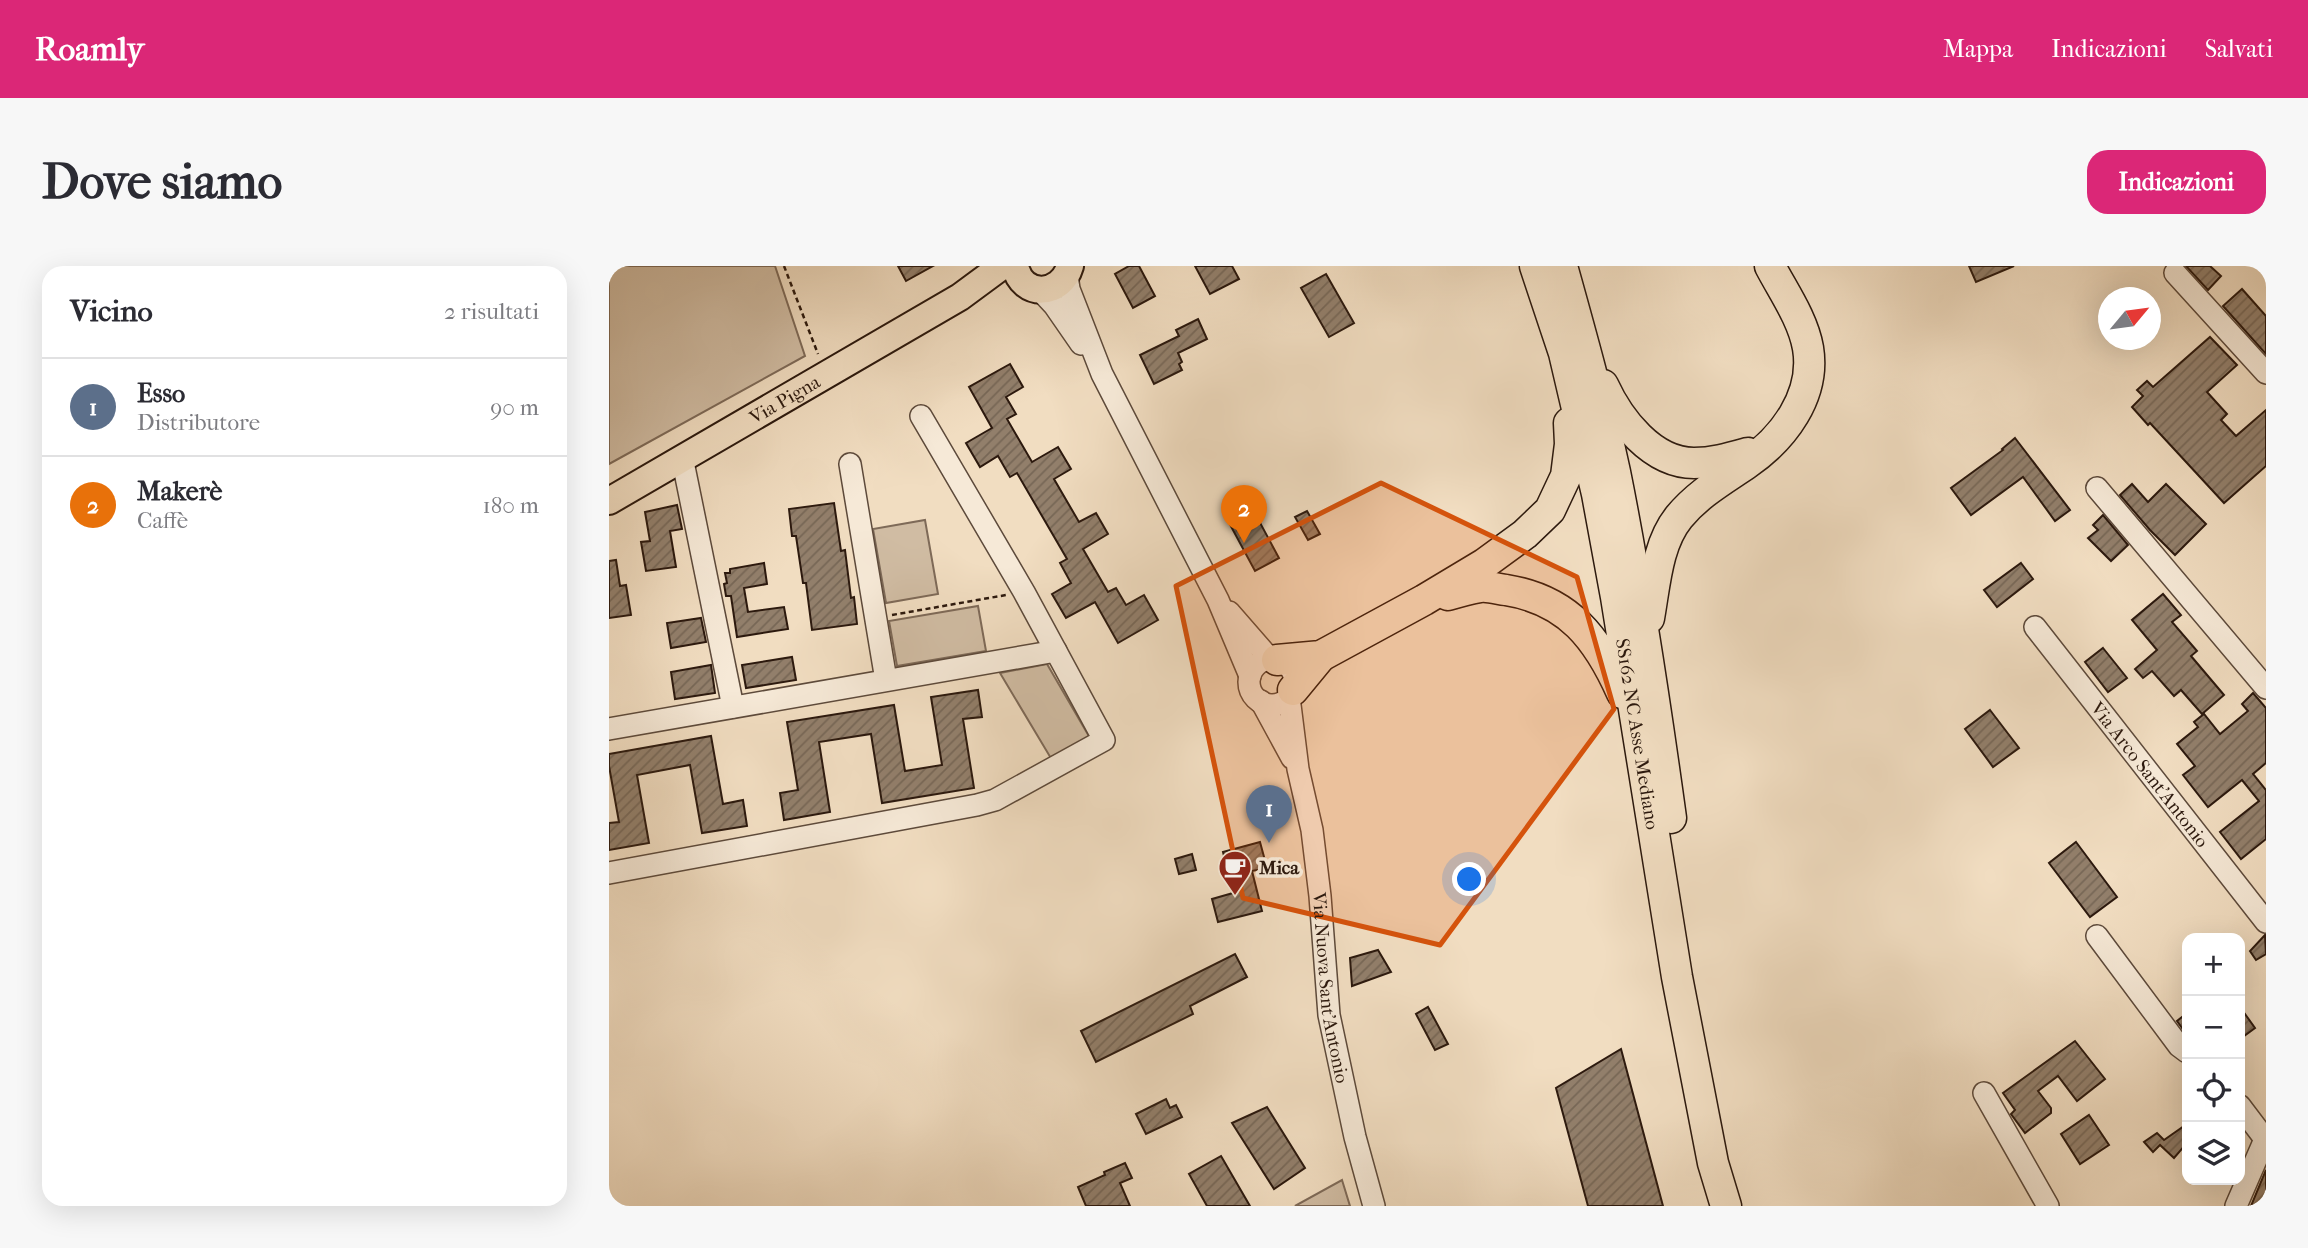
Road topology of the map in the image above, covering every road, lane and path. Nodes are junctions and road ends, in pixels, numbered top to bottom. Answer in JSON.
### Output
{"nodes":[{"id":1,"x":784,"y":266,"type":"edge"},
{"id":2,"x":1002,"y":266,"type":"edge"},
{"id":3,"x":1535,"y":266,"type":"edge"},
{"id":4,"x":1562,"y":266,"type":"edge"},
{"id":5,"x":1770,"y":266,"type":"edge"},
{"id":6,"x":1068,"y":271,"type":"edge"},
{"id":7,"x":2175,"y":273,"type":"dead end"},
{"id":8,"x":1027,"y":280,"type":"edge"},
{"id":9,"x":960,"y":297,"type":"junction"},
{"id":10,"x":1574,"y":349,"type":"junction"},
{"id":11,"x":2266,"y":373,"type":"edge"},
{"id":12,"x":825,"y":374,"type":"junction"},
{"id":13,"x":1102,"y":374,"type":"junction"},
{"id":14,"x":921,"y":416,"type":"dead end"},
{"id":15,"x":1765,"y":448,"type":"junction"},
{"id":16,"x":682,"y":457,"type":"junction"},
{"id":17,"x":850,"y":464,"type":"dead end"},
{"id":18,"x":2097,"y":488,"type":"dead end"},
{"id":19,"x":609,"y":500,"type":"edge"},
{"id":20,"x":1024,"y":592,"type":"junction"},
{"id":21,"x":1218,"y":600,"type":"junction"},
{"id":22,"x":1424,"y":600,"type":"junction"},
{"id":23,"x":875,"y":618,"type":"junction"},
{"id":24,"x":2035,"y":627,"type":"dead end"},
{"id":25,"x":1646,"y":639,"type":"junction"},
{"id":26,"x":1056,"y":651,"type":"junction"},
{"id":27,"x":1321,"y":656,"type":"junction"},
{"id":28,"x":1274,"y":659,"type":"junction"},
{"id":29,"x":1250,"y":676,"type":"junction"},
{"id":30,"x":886,"y":680,"type":"junction"},
{"id":31,"x":2266,"y":688,"type":"edge"},
{"id":32,"x":1291,"y":693,"type":"junction"},
{"id":33,"x":1261,"y":701,"type":"junction"},
{"id":34,"x":733,"y":706,"type":"junction"},
{"id":35,"x":609,"y":729,"type":"edge"},
{"id":36,"x":1637,"y":729,"type":"junction"},
{"id":37,"x":1299,"y":769,"type":"junction"},
{"id":38,"x":609,"y":873,"type":"edge"},
{"id":39,"x":2266,"y":922,"type":"edge"},
{"id":40,"x":2097,"y":936,"type":"dead end"},
{"id":41,"x":2182,"y":1048,"type":"edge"},
{"id":42,"x":1984,"y":1093,"type":"dead end"},
{"id":43,"x":2245,"y":1115,"type":"edge"},
{"id":44,"x":2264,"y":1149,"type":"edge"},
{"id":45,"x":1374,"y":1206,"type":"edge"},
{"id":46,"x":1726,"y":1206,"type":"edge"},
{"id":47,"x":1745,"y":1206,"type":"edge"},
{"id":48,"x":2048,"y":1206,"type":"edge"},
{"id":49,"x":2236,"y":1206,"type":"edge"}],
"edges":[{"from":1,"to":12,"type":"path"},
{"from":2,"to":9,"type":"main road","name":"Via Pigna"},
{"from":3,"to":10,"type":"highway","name":"SS162 NC Asse Mediano"},
{"from":4,"to":10,"type":"highway","name":"SS162 NC Asse Mediano"},
{"from":5,"to":15,"type":"highway"},
{"from":6,"to":8,"type":"main road","name":"Via Pigna"},
{"from":6,"to":13,"type":"street","name":"Via Nuova Sant'Antonio"},
{"from":7,"to":11,"type":"street"},
{"from":8,"to":9,"type":"main road","name":"Via Pigna"},
{"from":8,"to":13,"type":"street","name":"Via Nuova Sant'Antonio"},
{"from":9,"to":12,"type":"main road","name":"Via Pigna"},
{"from":10,"to":15,"type":"highway"},
{"from":10,"to":22,"type":"highway"},
{"from":10,"to":25,"type":"highway","name":"SS162 NC Asse Mediano"},
{"from":10,"to":36,"type":"highway","name":"SS162 NC Asse Mediano"},
{"from":12,"to":16,"type":"main road","name":"Via Pigna"},
{"from":13,"to":21,"type":"street","name":"Via Nuova Sant'Antonio"},
{"from":14,"to":20,"type":"street"},
{"from":15,"to":25,"type":"highway"},
{"from":16,"to":19,"type":"main road","name":"Via Pigna"},
{"from":16,"to":34,"type":"street"},
{"from":17,"to":23,"type":"street"},
{"from":18,"to":31,"type":"street"},
{"from":20,"to":23,"type":"path"},
{"from":20,"to":26,"type":"street"},
{"from":21,"to":28,"type":"street","name":"Via Nuova Sant'Antonio"},
{"from":21,"to":29,"type":"street","name":"Via Nuova Sant'Antonio"},
{"from":22,"to":27,"type":"highway"},
{"from":22,"to":36,"type":"highway"},
{"from":23,"to":30,"type":"street"},
{"from":24,"to":39,"type":"street","name":"Via Arco Sant'Antonio"},
{"from":25,"to":47,"type":"highway","name":"SS162 NC Asse Mediano"},
{"from":26,"to":30,"type":"street"},
{"from":26,"to":38,"type":"street"},
{"from":27,"to":28,"type":"highway"},
{"from":27,"to":32,"type":"highway"},
{"from":28,"to":29,"type":"street"},
{"from":28,"to":32,"type":"street","name":"Via Nuova Sant'Antonio"},
{"from":29,"to":33,"type":"street","name":"Via Nuova Sant'Antonio"},
{"from":30,"to":34,"type":"street"},
{"from":32,"to":33,"type":"street"},
{"from":32,"to":37,"type":"street","name":"Via Nuova Sant'Antonio"},
{"from":33,"to":37,"type":"street","name":"Via Nuova Sant'Antonio"},
{"from":34,"to":35,"type":"street"},
{"from":36,"to":46,"type":"highway","name":"SS162 NC Asse Mediano"},
{"from":37,"to":45,"type":"street","name":"Via Nuova Sant'Antonio"},
{"from":40,"to":41,"type":"street"},
{"from":42,"to":48,"type":"street"},
{"from":43,"to":44,"type":"street"},
{"from":44,"to":49,"type":"street"}]}
